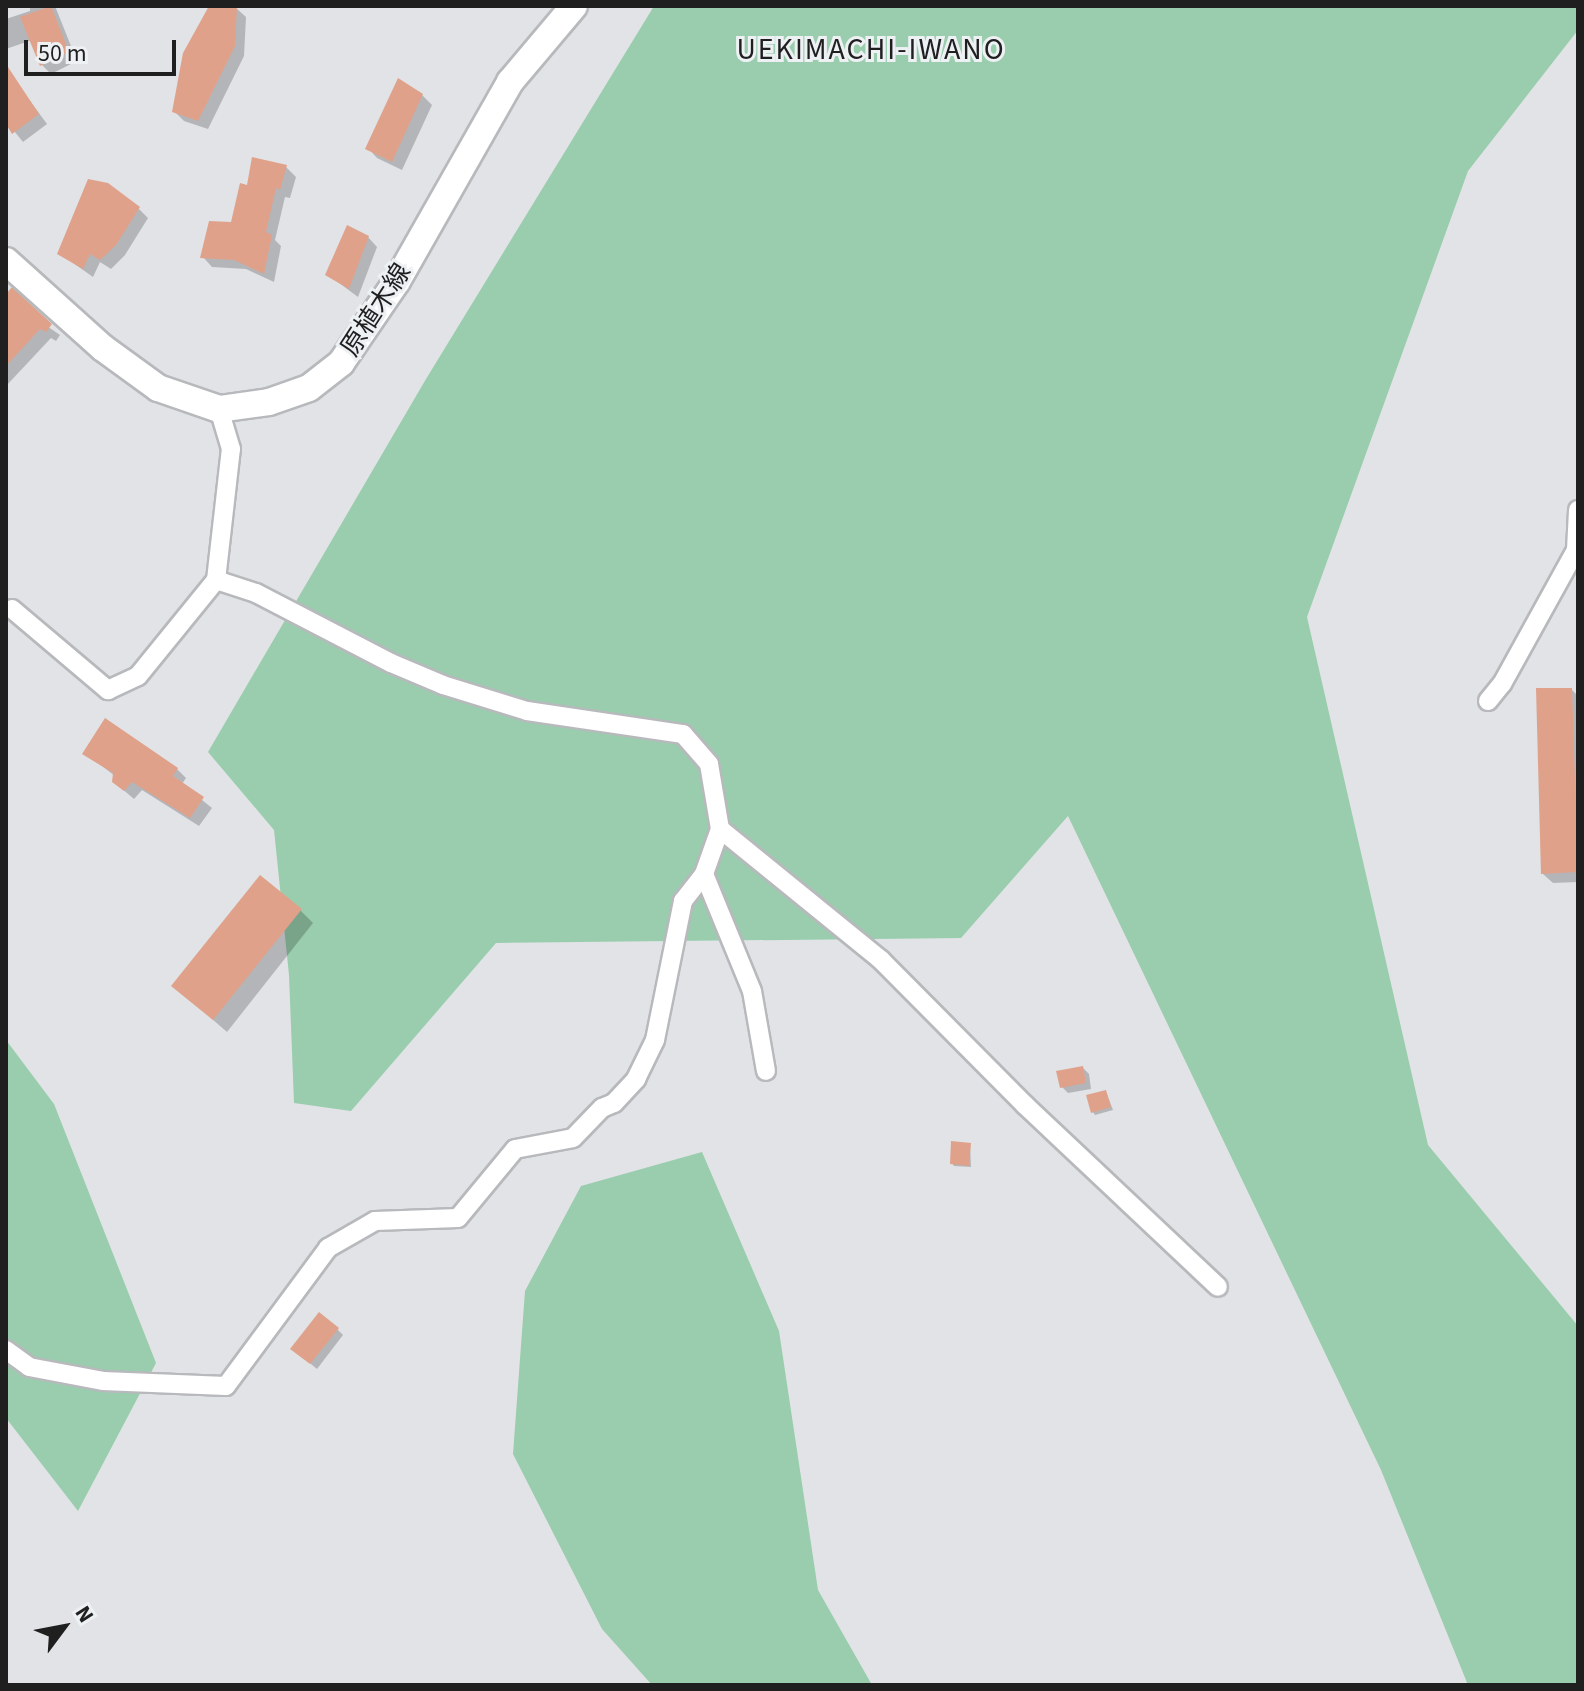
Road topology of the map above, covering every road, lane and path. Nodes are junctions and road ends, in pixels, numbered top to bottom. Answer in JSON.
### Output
{"nodes":[{"id":1,"x":574,"y":6,"type":"edge"},
{"id":2,"x":6,"y":261,"type":"edge"},
{"id":3,"x":219,"y":409,"type":"junction"},
{"id":4,"x":1578,"y":510,"type":"edge"},
{"id":5,"x":216,"y":580,"type":"junction"},
{"id":6,"x":12,"y":609,"type":"dead end"},
{"id":7,"x":1488,"y":701,"type":"dead end"},
{"id":8,"x":720,"y":829,"type":"junction"},
{"id":9,"x":704,"y":874,"type":"junction"},
{"id":10,"x":766,"y":1071,"type":"dead end"},
{"id":11,"x":1218,"y":1287,"type":"dead end"},
{"id":12,"x":6,"y":1350,"type":"edge"}],
"edges":[{"from":1,"to":3,"type":"main road","name":"原植木線"},
{"from":2,"to":3,"type":"main road","name":"原植木線"},
{"from":3,"to":5,"type":"street"},
{"from":4,"to":7,"type":"street"},
{"from":5,"to":6,"type":"street"},
{"from":5,"to":8,"type":"street"},
{"from":8,"to":9,"type":"street"},
{"from":8,"to":11,"type":"street"},
{"from":9,"to":10,"type":"street"},
{"from":9,"to":12,"type":"street"}]}
